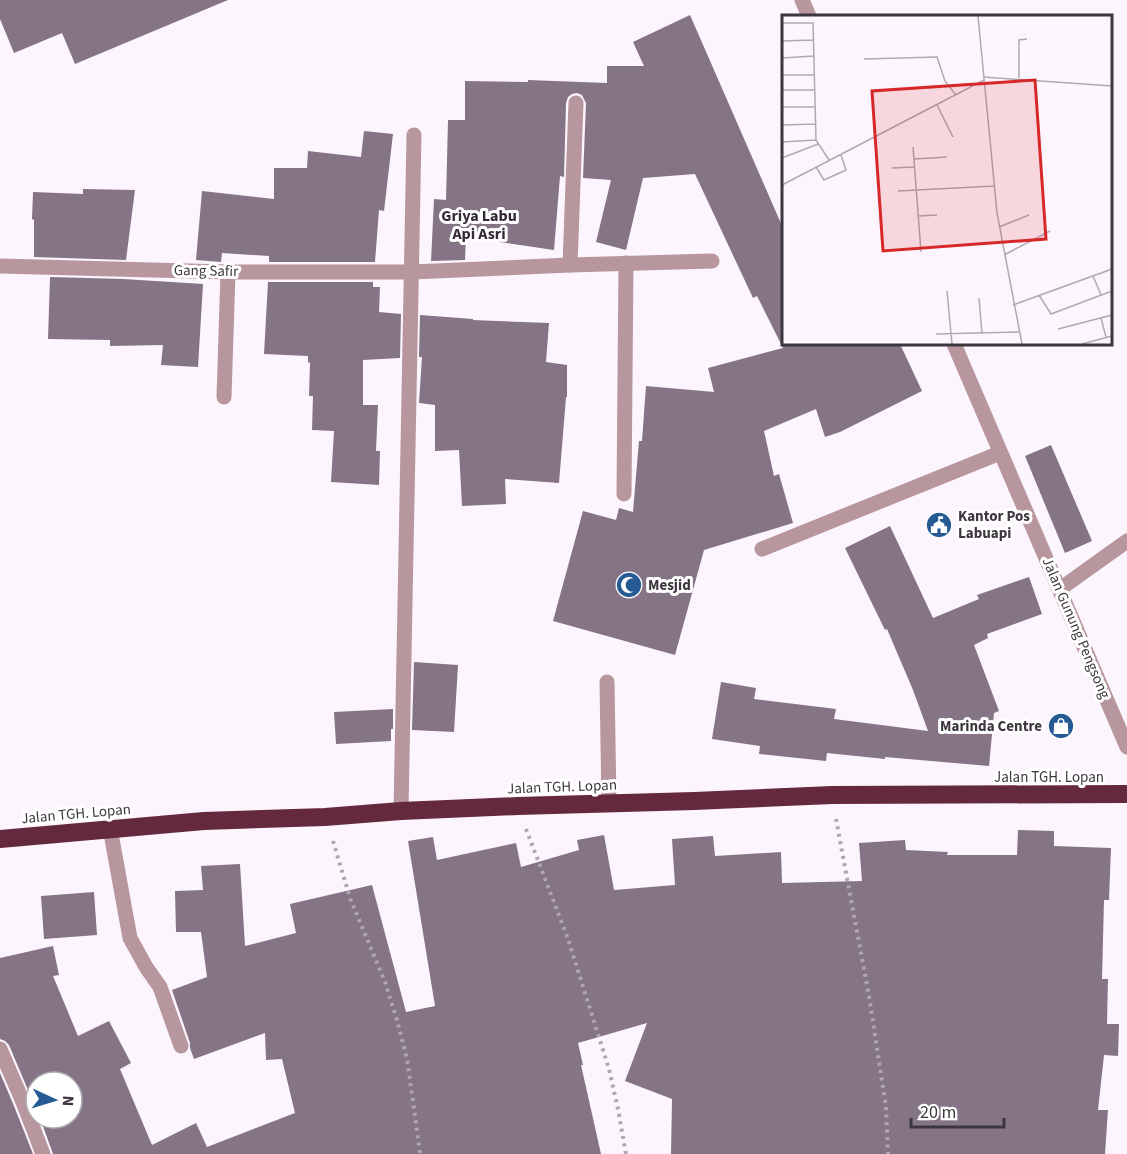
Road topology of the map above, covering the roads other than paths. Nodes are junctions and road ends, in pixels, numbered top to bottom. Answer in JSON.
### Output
{"nodes":[{"id":1,"x":802,"y":0,"type":"edge"},
{"id":2,"x":808,"y":15,"type":"edge"},
{"id":3,"x":576,"y":103,"type":"dead end"},
{"id":4,"x":414,"y":135,"type":"dead end"},
{"id":5,"x":712,"y":261,"type":"dead end"},
{"id":6,"x":626,"y":263,"type":"junction"},
{"id":7,"x":570,"y":265,"type":"junction"},
{"id":8,"x":0,"y":266,"type":"edge"},
{"id":9,"x":228,"y":272,"type":"junction"},
{"id":10,"x":412,"y":272,"type":"junction"},
{"id":11,"x":954,"y":345,"type":"edge"},
{"id":12,"x":224,"y":397,"type":"dead end"},
{"id":13,"x":1000,"y":453,"type":"junction"},
{"id":14,"x":624,"y":494,"type":"dead end"},
{"id":15,"x":1127,"y":541,"type":"edge"},
{"id":16,"x":762,"y":549,"type":"dead end"},
{"id":17,"x":1060,"y":589,"type":"junction"},
{"id":18,"x":607,"y":682,"type":"dead end"},
{"id":19,"x":1127,"y":747,"type":"edge"},
{"id":20,"x":1127,"y":794,"type":"edge"},
{"id":21,"x":609,"y":803,"type":"junction"},
{"id":22,"x":401,"y":811,"type":"junction"},
{"id":23,"x":110,"y":828,"type":"junction"},
{"id":24,"x":0,"y":839,"type":"edge"},
{"id":25,"x":181,"y":1046,"type":"dead end"},
{"id":26,"x":0,"y":1049,"type":"edge"},
{"id":27,"x":43,"y":1154,"type":"edge"}],
"edges":[{"from":1,"to":2,"type":"street"},
{"from":3,"to":7,"type":"street"},
{"from":4,"to":10,"type":"street"},
{"from":5,"to":6,"type":"street","name":"Gang Safir"},
{"from":6,"to":7,"type":"street","name":"Gang Safir"},
{"from":6,"to":14,"type":"street"},
{"from":7,"to":10,"type":"street","name":"Gang Safir"},
{"from":8,"to":9,"type":"street","name":"Gang Safir"},
{"from":9,"to":10,"type":"street","name":"Gang Safir"},
{"from":9,"to":12,"type":"street"},
{"from":10,"to":22,"type":"street"},
{"from":11,"to":13,"type":"street","name":"Jalan Gunung Pengsong"},
{"from":13,"to":16,"type":"street"},
{"from":13,"to":17,"type":"street","name":"Jalan Gunung Pengsong"},
{"from":15,"to":17,"type":"street"},
{"from":17,"to":19,"type":"street","name":"Jalan Gunung Pengsong"},
{"from":18,"to":21,"type":"street"},
{"from":20,"to":21,"type":"highway","name":"Jalan TGH. Lopan"},
{"from":21,"to":22,"type":"highway","name":"Jalan TGH. Lopan"},
{"from":22,"to":23,"type":"highway","name":"Jalan TGH. Lopan"},
{"from":23,"to":24,"type":"highway","name":"Jalan TGH. Lopan"},
{"from":23,"to":25,"type":"street"},
{"from":26,"to":27,"type":"street"}]}
